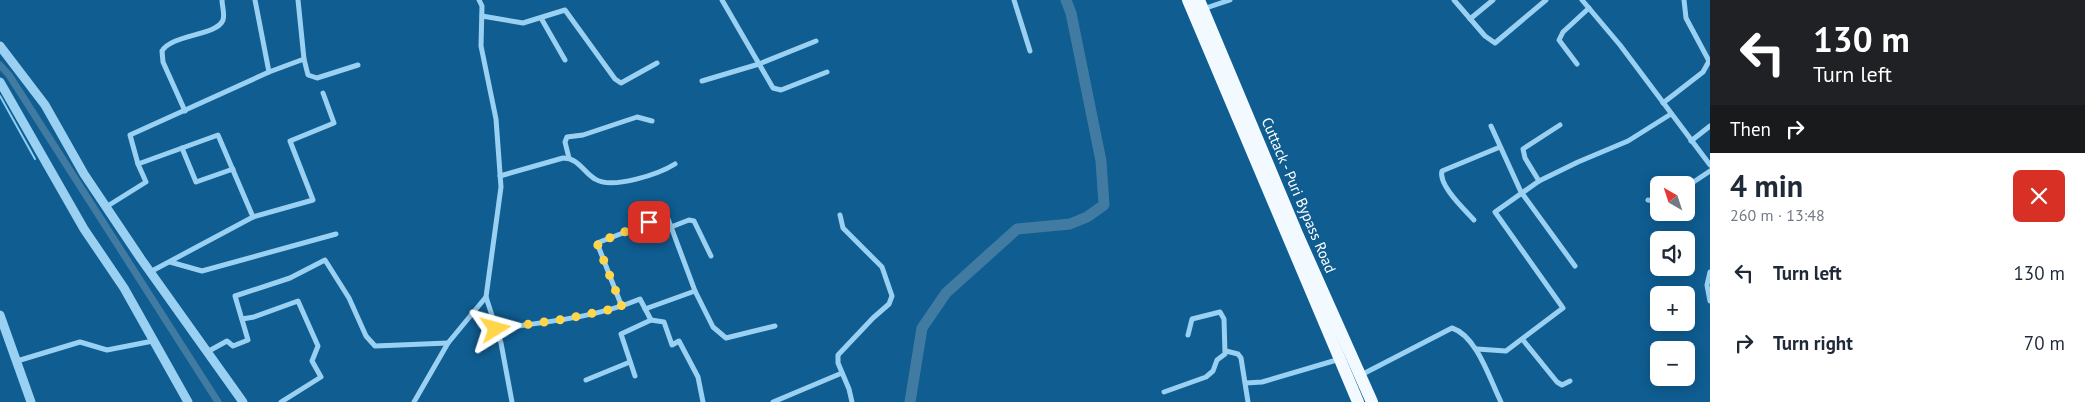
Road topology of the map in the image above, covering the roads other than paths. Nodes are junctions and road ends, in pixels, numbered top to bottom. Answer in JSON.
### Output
{"nodes":[{"id":1,"x":222,"y":0,"type":"edge"},
{"id":2,"x":255,"y":0,"type":"edge"},
{"id":3,"x":298,"y":0,"type":"edge"},
{"id":4,"x":479,"y":0,"type":"edge"},
{"id":5,"x":722,"y":0,"type":"edge"},
{"id":6,"x":1014,"y":0,"type":"edge"},
{"id":7,"x":1188,"y":0,"type":"edge"},
{"id":8,"x":1230,"y":0,"type":"edge"},
{"id":9,"x":1454,"y":0,"type":"edge"},
{"id":10,"x":1493,"y":0,"type":"edge"},
{"id":11,"x":1546,"y":0,"type":"edge"},
{"id":12,"x":1582,"y":0,"type":"edge"},
{"id":13,"x":1684,"y":0,"type":"edge"},
{"id":14,"x":1201,"y":4,"type":"edge"},
{"id":15,"x":1589,"y":8,"type":"junction"},
{"id":16,"x":482,"y":16,"type":"junction"},
{"id":17,"x":542,"y":18,"type":"junction"},
{"id":18,"x":1470,"y":19,"type":"junction"},
{"id":19,"x":816,"y":41,"type":"dead end"},
{"id":20,"x":0,"y":46,"type":"edge"},
{"id":21,"x":1030,"y":51,"type":"dead end"},
{"id":22,"x":304,"y":59,"type":"junction"},
{"id":23,"x":565,"y":60,"type":"dead end"},
{"id":24,"x":1709,"y":62,"type":"edge"},
{"id":25,"x":657,"y":63,"type":"dead end"},
{"id":26,"x":759,"y":64,"type":"junction"},
{"id":27,"x":1578,"y":64,"type":"dead end"},
{"id":28,"x":358,"y":65,"type":"dead end"},
{"id":29,"x":269,"y":72,"type":"junction"},
{"id":30,"x":827,"y":72,"type":"dead end"},
{"id":31,"x":702,"y":81,"type":"dead end"},
{"id":32,"x":0,"y":82,"type":"edge"},
{"id":33,"x":323,"y":93,"type":"dead end"},
{"id":34,"x":1663,"y":103,"type":"junction"},
{"id":35,"x":185,"y":111,"type":"junction"},
{"id":36,"x":1671,"y":114,"type":"junction"},
{"id":37,"x":652,"y":121,"type":"dead end"},
{"id":38,"x":1560,"y":125,"type":"dead end"},
{"id":39,"x":1492,"y":126,"type":"dead end"},
{"id":40,"x":1710,"y":126,"type":"edge"},
{"id":41,"x":1691,"y":141,"type":"junction"},
{"id":42,"x":1500,"y":147,"type":"junction"},
{"id":43,"x":182,"y":148,"type":"junction"},
{"id":44,"x":569,"y":158,"type":"junction"},
{"id":45,"x":138,"y":164,"type":"junction"},
{"id":46,"x":674,"y":164,"type":"dead end"},
{"id":47,"x":1710,"y":166,"type":"edge"},
{"id":48,"x":232,"y":169,"type":"junction"},
{"id":49,"x":1710,"y":171,"type":"edge"},
{"id":50,"x":500,"y":176,"type":"junction"},
{"id":51,"x":1539,"y":181,"type":"junction"},
{"id":52,"x":1695,"y":181,"type":"edge"},
{"id":53,"x":1521,"y":192,"type":"junction"},
{"id":54,"x":106,"y":207,"type":"junction"},
{"id":55,"x":840,"y":215,"type":"dead end"},
{"id":56,"x":253,"y":217,"type":"junction"},
{"id":57,"x":1474,"y":220,"type":"dead end"},
{"id":58,"x":671,"y":228,"type":"junction"},
{"id":59,"x":336,"y":234,"type":"dead end"},
{"id":60,"x":712,"y":256,"type":"dead end"},
{"id":61,"x":170,"y":262,"type":"junction"},
{"id":62,"x":1575,"y":266,"type":"dead end"},
{"id":63,"x":150,"y":272,"type":"junction"},
{"id":64,"x":1710,"y":272,"type":"edge"},
{"id":65,"x":694,"y":291,"type":"junction"},
{"id":66,"x":486,"y":296,"type":"junction"},
{"id":67,"x":1710,"y":301,"type":"edge"},
{"id":68,"x":622,"y":307,"type":"junction"},
{"id":69,"x":645,"y":309,"type":"junction"},
{"id":70,"x":0,"y":315,"type":"edge"},
{"id":71,"x":242,"y":319,"type":"junction"},
{"id":72,"x":651,"y":320,"type":"junction"},
{"id":73,"x":776,"y":326,"type":"dead end"},
{"id":74,"x":496,"y":329,"type":"junction"},
{"id":75,"x":3,"y":335,"type":"edge"},
{"id":76,"x":1188,"y":335,"type":"dead end"},
{"id":77,"x":1523,"y":340,"type":"junction"},
{"id":78,"x":153,"y":341,"type":"junction"},
{"id":79,"x":448,"y":343,"type":"junction"},
{"id":80,"x":1477,"y":349,"type":"junction"},
{"id":81,"x":1226,"y":351,"type":"junction"},
{"id":82,"x":208,"y":352,"type":"junction"},
{"id":83,"x":1340,"y":359,"type":"junction"},
{"id":84,"x":17,"y":361,"type":"junction"},
{"id":85,"x":630,"y":362,"type":"junction"},
{"id":86,"x":842,"y":373,"type":"junction"},
{"id":87,"x":1360,"y":375,"type":"junction"},
{"id":88,"x":635,"y":376,"type":"dead end"},
{"id":89,"x":586,"y":380,"type":"dead end"},
{"id":90,"x":1570,"y":381,"type":"dead end"},
{"id":91,"x":1246,"y":383,"type":"junction"},
{"id":92,"x":1164,"y":392,"type":"dead end"},
{"id":93,"x":1355,"y":401,"type":"edge"},
{"id":94,"x":31,"y":402,"type":"edge"},
{"id":95,"x":188,"y":402,"type":"edge"},
{"id":96,"x":244,"y":402,"type":"edge"},
{"id":97,"x":281,"y":402,"type":"edge"},
{"id":98,"x":414,"y":402,"type":"edge"},
{"id":99,"x":512,"y":402,"type":"edge"},
{"id":100,"x":703,"y":402,"type":"edge"},
{"id":101,"x":773,"y":402,"type":"edge"},
{"id":102,"x":852,"y":402,"type":"edge"},
{"id":103,"x":1248,"y":402,"type":"edge"},
{"id":104,"x":1372,"y":402,"type":"edge"},
{"id":105,"x":1501,"y":402,"type":"edge"}],
"edges":[{"from":1,"to":35,"type":"street"},
{"from":2,"to":29,"type":"street"},
{"from":3,"to":22,"type":"street"},
{"from":4,"to":16,"type":"street"},
{"from":5,"to":26,"type":"street"},
{"from":6,"to":21,"type":"street"},
{"from":7,"to":83,"type":"highway","name":"Cuttack - Puri Bypass Road"},
{"from":8,"to":14,"type":"street"},
{"from":9,"to":18,"type":"street"},
{"from":10,"to":18,"type":"street"},
{"from":11,"to":18,"type":"street"},
{"from":12,"to":15,"type":"street"},
{"from":13,"to":24,"type":"street"},
{"from":14,"to":87,"type":"highway","name":"Cuttack - Puri Bypass Road"},
{"from":15,"to":27,"type":"street"},
{"from":15,"to":34,"type":"street"},
{"from":16,"to":17,"type":"street"},
{"from":16,"to":50,"type":"street"},
{"from":17,"to":23,"type":"street"},
{"from":17,"to":25,"type":"street"},
{"from":19,"to":26,"type":"street"},
{"from":20,"to":54,"type":"street"},
{"from":22,"to":28,"type":"street"},
{"from":22,"to":29,"type":"street"},
{"from":24,"to":34,"type":"street"},
{"from":26,"to":30,"type":"street"},
{"from":26,"to":31,"type":"street"},
{"from":29,"to":35,"type":"street"},
{"from":32,"to":78,"type":"street"},
{"from":33,"to":56,"type":"street"},
{"from":34,"to":36,"type":"street"},
{"from":35,"to":45,"type":"street"},
{"from":36,"to":41,"type":"street"},
{"from":36,"to":51,"type":"street"},
{"from":37,"to":44,"type":"street"},
{"from":38,"to":51,"type":"street"},
{"from":39,"to":42,"type":"street"},
{"from":40,"to":41,"type":"street"},
{"from":41,"to":47,"type":"street"},
{"from":42,"to":53,"type":"street"},
{"from":42,"to":57,"type":"street"},
{"from":43,"to":45,"type":"street"},
{"from":43,"to":48,"type":"street"},
{"from":43,"to":48,"type":"street"},
{"from":44,"to":46,"type":"street"},
{"from":44,"to":50,"type":"street"},
{"from":45,"to":54,"type":"street"},
{"from":48,"to":56,"type":"street"},
{"from":49,"to":52,"type":"street"},
{"from":50,"to":66,"type":"street"},
{"from":51,"to":53,"type":"street"},
{"from":53,"to":62,"type":"street"},
{"from":53,"to":77,"type":"street"},
{"from":54,"to":63,"type":"street"},
{"from":55,"to":86,"type":"street"},
{"from":56,"to":61,"type":"street"},
{"from":58,"to":60,"type":"street"},
{"from":58,"to":65,"type":"street"},
{"from":58,"to":68,"type":"street"},
{"from":59,"to":61,"type":"street"},
{"from":61,"to":63,"type":"street"},
{"from":63,"to":82,"type":"street"},
{"from":64,"to":67,"type":"street"},
{"from":65,"to":69,"type":"street"},
{"from":65,"to":73,"type":"street"},
{"from":66,"to":74,"type":"street"},
{"from":66,"to":79,"type":"street"},
{"from":68,"to":69,"type":"street"},
{"from":68,"to":74,"type":"street"},
{"from":69,"to":72,"type":"street"},
{"from":70,"to":75,"type":"street"},
{"from":71,"to":79,"type":"street"},
{"from":71,"to":82,"type":"street"},
{"from":71,"to":97,"type":"street"},
{"from":72,"to":85,"type":"street"},
{"from":72,"to":100,"type":"street"},
{"from":74,"to":99,"type":"street"},
{"from":75,"to":84,"type":"street"},
{"from":76,"to":81,"type":"street"},
{"from":77,"to":80,"type":"street"},
{"from":77,"to":90,"type":"street"},
{"from":78,"to":84,"type":"street"},
{"from":78,"to":95,"type":"street"},
{"from":79,"to":98,"type":"street"},
{"from":80,"to":87,"type":"street"},
{"from":80,"to":105,"type":"street"},
{"from":81,"to":91,"type":"street"},
{"from":81,"to":92,"type":"street"},
{"from":82,"to":96,"type":"street"},
{"from":83,"to":91,"type":"street"},
{"from":83,"to":93,"type":"highway","name":"Cuttack - Puri Bypass Road"},
{"from":84,"to":94,"type":"street"},
{"from":85,"to":88,"type":"street"},
{"from":85,"to":89,"type":"street"},
{"from":86,"to":101,"type":"street"},
{"from":86,"to":102,"type":"street"},
{"from":87,"to":104,"type":"highway","name":"Cuttack - Puri Bypass Road"},
{"from":91,"to":103,"type":"street"}]}
